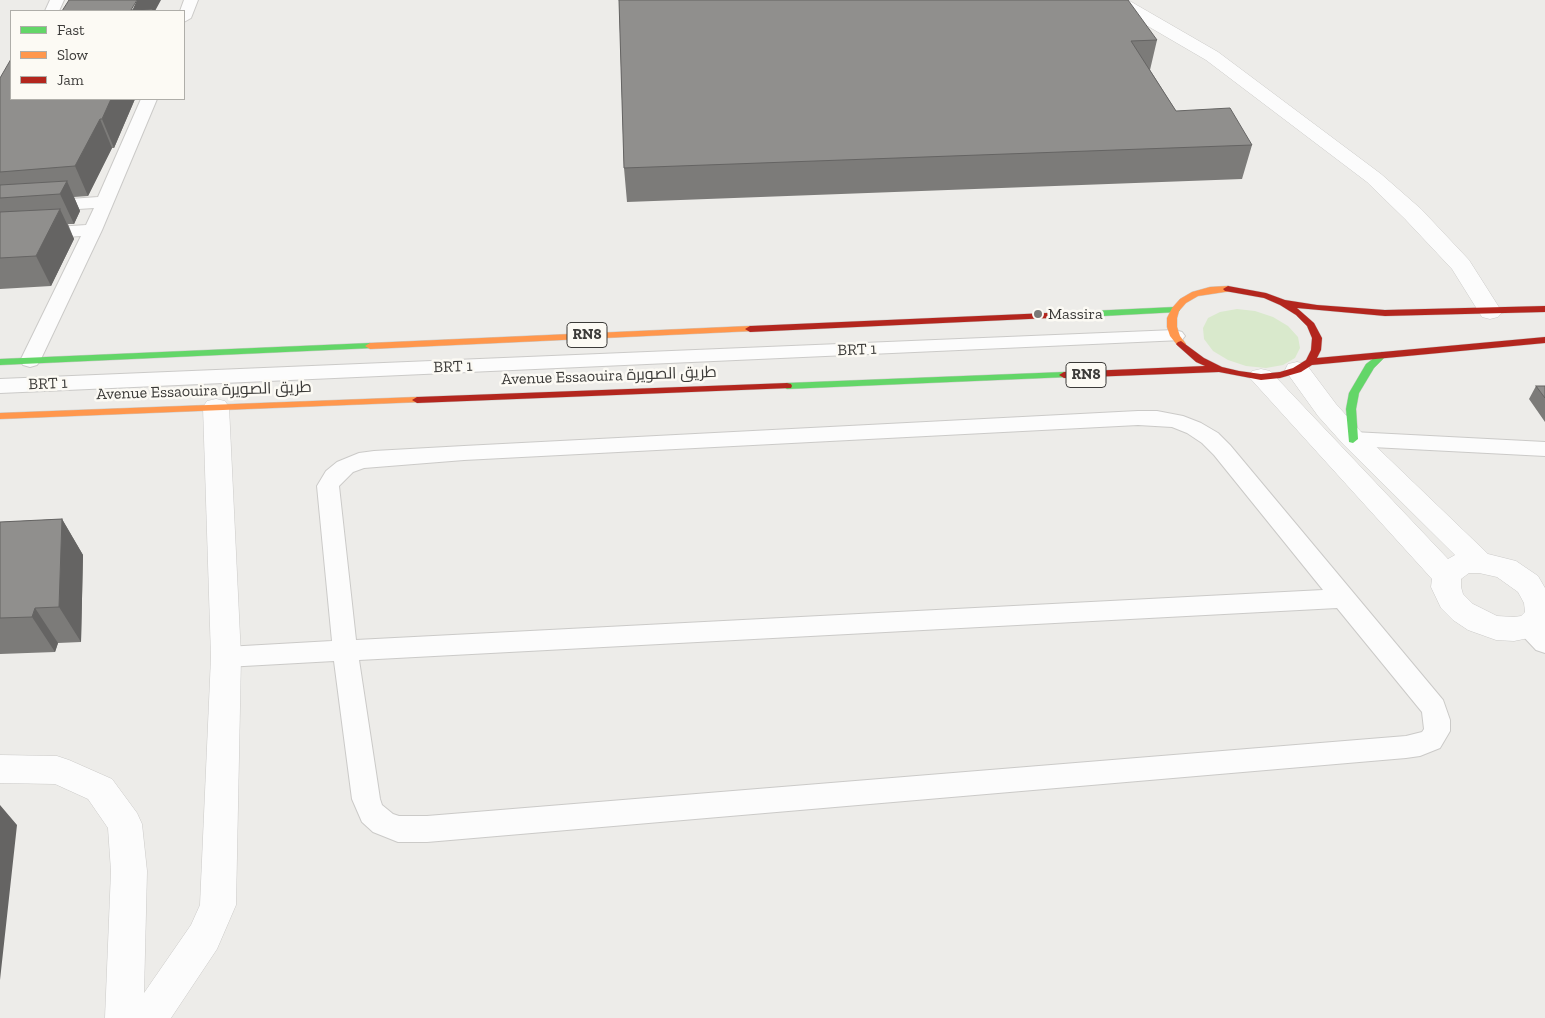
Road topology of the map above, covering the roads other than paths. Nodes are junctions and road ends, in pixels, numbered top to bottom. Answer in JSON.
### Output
{"nodes":[{"id":1,"x":191,"y":0,"type":"edge"},
{"id":2,"x":1116,"y":0,"type":"edge"},
{"id":3,"x":185,"y":15,"type":"edge"},
{"id":4,"x":149,"y":100,"type":"edge"},
{"id":5,"x":105,"y":202,"type":"junction"},
{"id":6,"x":29,"y":207,"type":"junction"},
{"id":7,"x":0,"y":209,"type":"edge"},
{"id":8,"x":93,"y":230,"type":"junction"},
{"id":9,"x":6,"y":235,"type":"edge"},
{"id":10,"x":1283,"y":303,"type":"junction"},
{"id":11,"x":1545,"y":309,"type":"edge"},
{"id":12,"x":1174,"y":310,"type":"junction"},
{"id":13,"x":1490,"y":312,"type":"junction"},
{"id":14,"x":1175,"y":336,"type":"junction"},
{"id":15,"x":1545,"y":340,"type":"edge"},
{"id":16,"x":1382,"y":355,"type":"junction"},
{"id":17,"x":30,"y":361,"type":"junction"},
{"id":18,"x":0,"y":362,"type":"edge"},
{"id":19,"x":1304,"y":366,"type":"junction"},
{"id":20,"x":1219,"y":369,"type":"junction"},
{"id":21,"x":1261,"y":377,"type":"junction"},
{"id":22,"x":0,"y":386,"type":"edge"},
{"id":23,"x":216,"y":407,"type":"junction"},
{"id":24,"x":0,"y":416,"type":"edge"},
{"id":25,"x":1353,"y":439,"type":"junction"},
{"id":26,"x":1545,"y":449,"type":"edge"},
{"id":27,"x":1479,"y":562,"type":"junction"},
{"id":28,"x":1447,"y":576,"type":"junction"},
{"id":29,"x":1537,"y":582,"type":"edge"},
{"id":30,"x":1343,"y":598,"type":"junction"},
{"id":31,"x":1537,"y":634,"type":"edge"},
{"id":32,"x":345,"y":651,"type":"junction"},
{"id":33,"x":226,"y":657,"type":"junction"},
{"id":34,"x":0,"y":769,"type":"edge"},
{"id":35,"x":124,"y":1018,"type":"edge"},
{"id":36,"x":149,"y":1018,"type":"edge"}],
"edges":[{"from":1,"to":3,"type":"lane"},
{"from":2,"to":13,"type":"street"},
{"from":4,"to":5,"type":"lane"},
{"from":5,"to":6,"type":"lane"},
{"from":5,"to":8,"type":"lane"},
{"from":6,"to":7,"type":"lane"},
{"from":6,"to":9,"type":"lane"},
{"from":8,"to":9,"type":"lane"},
{"from":8,"to":17,"type":"lane"},
{"from":10,"to":12,"type":"main road"},
{"from":10,"to":13,"type":"main road"},
{"from":10,"to":19,"type":"main road"},
{"from":11,"to":13,"type":"main road"},
{"from":12,"to":14,"type":"main road"},
{"from":12,"to":17,"type":"main road","number":"RN8"},
{"from":14,"to":20,"type":"main road","number":"RN8"},
{"from":14,"to":22,"type":"lane","name":"BRT 1"},
{"from":15,"to":16,"type":"main road","number":"RN8"},
{"from":16,"to":19,"type":"main road","number":"RN8"},
{"from":16,"to":25,"type":"main road"},
{"from":17,"to":18,"type":"main road","number":"RN8"},
{"from":19,"to":21,"type":"main road","number":"RN8"},
{"from":19,"to":25,"type":"street"},
{"from":20,"to":21,"type":"main road","number":"RN8"},
{"from":20,"to":23,"type":"main road","name":"Avenue Essaouira طريق الصويرة","number":"RN8"},
{"from":21,"to":28,"type":"street"},
{"from":23,"to":24,"type":"main road","name":"Avenue Essaouira طريق الصويرة","number":"RN8"},
{"from":23,"to":33,"type":"street"},
{"from":25,"to":26,"type":"lane"},
{"from":25,"to":27,"type":"street"},
{"from":27,"to":28,"type":"street"},
{"from":27,"to":29,"type":"street"},
{"from":28,"to":31,"type":"street"},
{"from":29,"to":31,"type":"street"},
{"from":30,"to":32,"type":"lane"},
{"from":30,"to":32,"type":"lane"},
{"from":30,"to":32,"type":"lane"},
{"from":32,"to":33,"type":"lane"},
{"from":33,"to":36,"type":"street"},
{"from":34,"to":35,"type":"street"}]}
